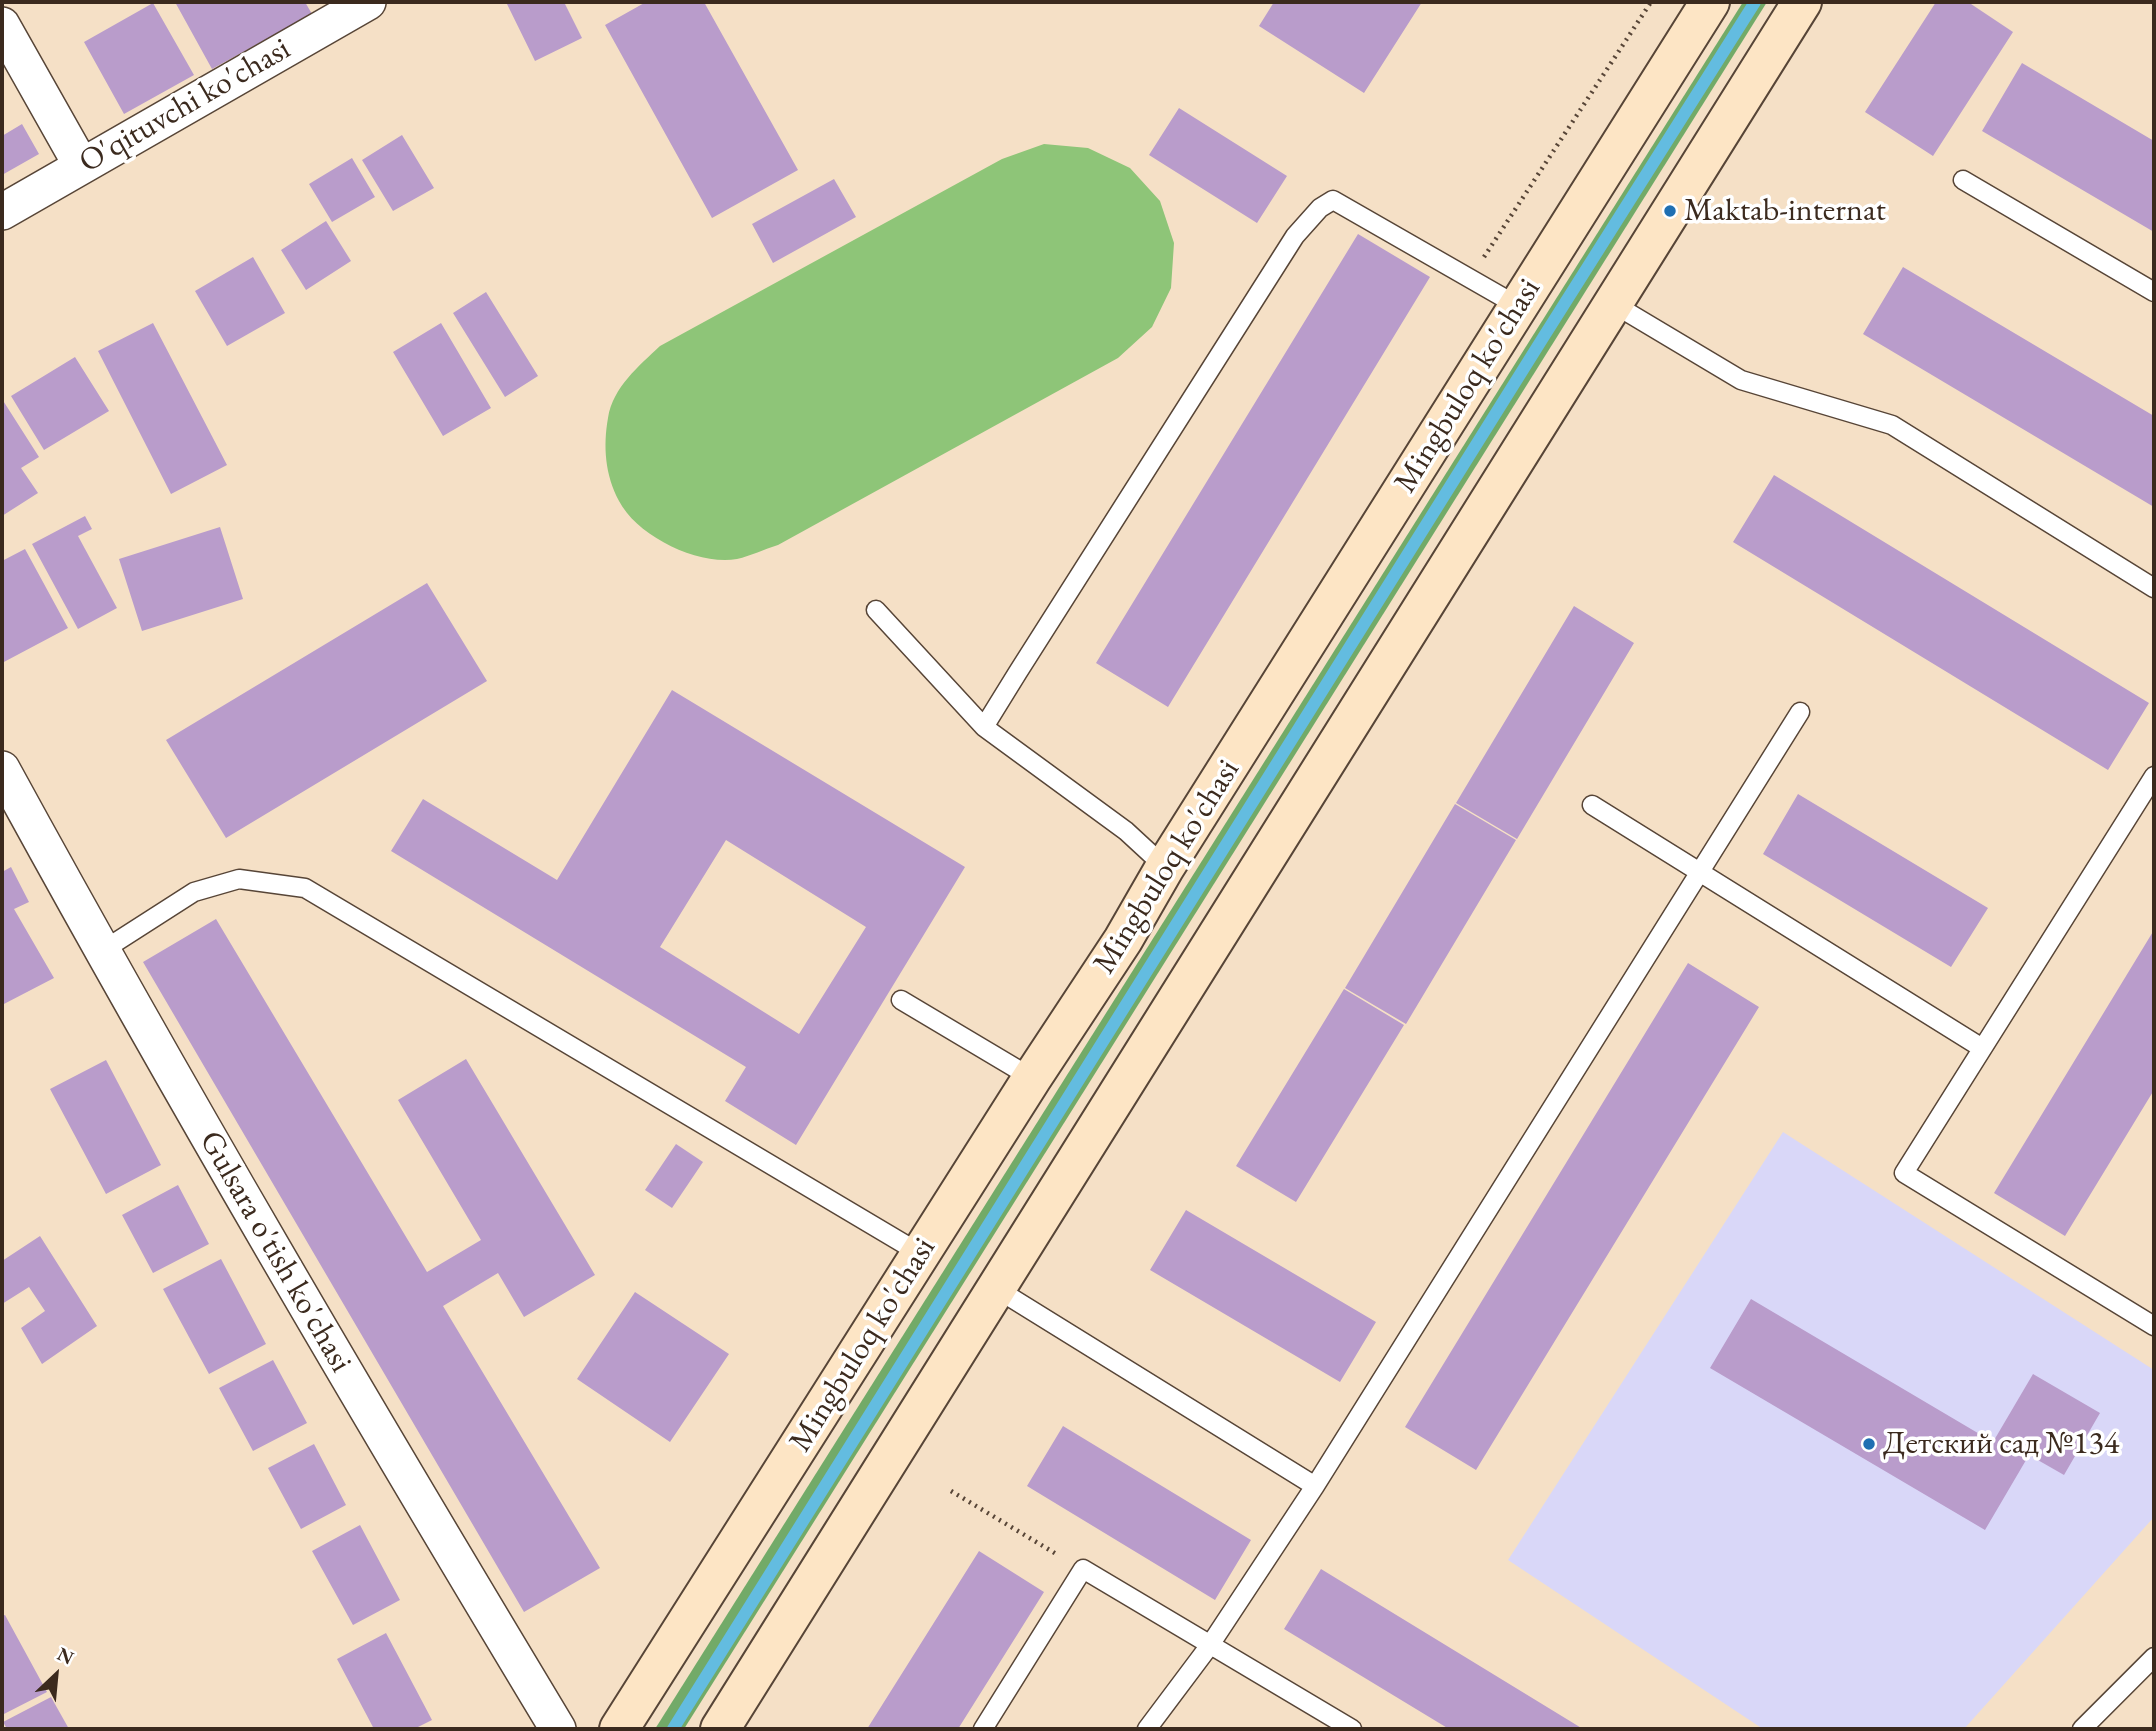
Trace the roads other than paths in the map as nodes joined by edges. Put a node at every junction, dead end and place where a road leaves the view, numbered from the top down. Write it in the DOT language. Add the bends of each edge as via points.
graph roads {
  1 [pos="368,2"];
  2 [pos="1710,2"];
  3 [pos="1802,2"];
  4 [pos="2,25"];
  5 [pos="81,165"];
  6 [pos="1964,180"];
  7 [pos="2,212"];
  8 [pos="2154,292"];
  9 [pos="1612,303"];
  10 [pos="1518,306"];
  11 [pos="2154,588"];
  12 [pos="876,610"];
  13 [pos="1800,712"];
  14 [pos="984,727"];
  15 [pos="2,769"];
  16 [pos="2154,776"];
  17 [pos="1592,806"];
  18 [pos="1165,867"];
  19 [pos="1699,873"];
  20 [pos="102,951"];
  21 [pos="901,1000"];
  22 [pos="1982,1048"];
  23 [pos="1032,1078"];
  24 [pos="921,1254"];
  25 [pos="997,1289"];
  26 [pos="2154,1326"];
  27 [pos="1315,1486"];
  28 [pos="1210,1645"];
  29 [pos="2154,1657"];
  30 [pos="558,1729"];
  31 [pos="620,1729"];
  32 [pos="720,1729"];
  33 [pos="983,1729"];
  34 [pos="1147,1729"];
  35 [pos="1352,1729"];
  36 [pos="2082,1729"];
  1 -- 5 [label="street, O'qituvchi ko'chasi"];
  2 -- 10 [label="main road, Mingbuloq ko'chasi"];
  3 -- 9 [label="main road"];
  4 -- 5 [label="street"];
  5 -- 7 [label="street, O'qituvchi ko'chasi"];
  6 -- 8 [label="lane"];
  9 -- 11 [label="lane" via="1741,380 1892,425"];
  9 -- 25 [label="main road"];
  10 -- 14 [label="lane" via="1333,200 1320,208 1295,236"];
  10 -- 18 [label="main road, Mingbuloq ko'chasi"];
  12 -- 14 [label="lane"];
  13 -- 19 [label="lane"];
  14 -- 18 [label="lane" via="1126,831"];
  15 -- 20 [label="street, Gulsara o'tish ko'chasi"];
  16 -- 22 [label="lane"];
  17 -- 19 [label="lane"];
  18 -- 23 [label="main road, Mingbuloq ko'chasi"];
  19 -- 22 [label="lane"];
  19 -- 27 [label="lane"];
  20 -- 24 [label="lane" via="194,892 239,879 305,888"];
  20 -- 30 [label="street, Gulsara o'tish ko'chasi" via="346,1376"];
  21 -- 23 [label="lane"];
  22 -- 26 [label="lane" via="1904,1173"];
  23 -- 24 [label="main road, Mingbuloq ko'chasi"];
  24 -- 31 [label="main road, Mingbuloq ko'chasi"];
  25 -- 27 [label="lane"];
  25 -- 32 [label="main road"];
  27 -- 28 [label="lane"];
  28 -- 33 [label="lane" via="1083,1569"];
  28 -- 34 [label="lane"];
  28 -- 35 [label="lane"];
  29 -- 36 [label="lane"];
}
